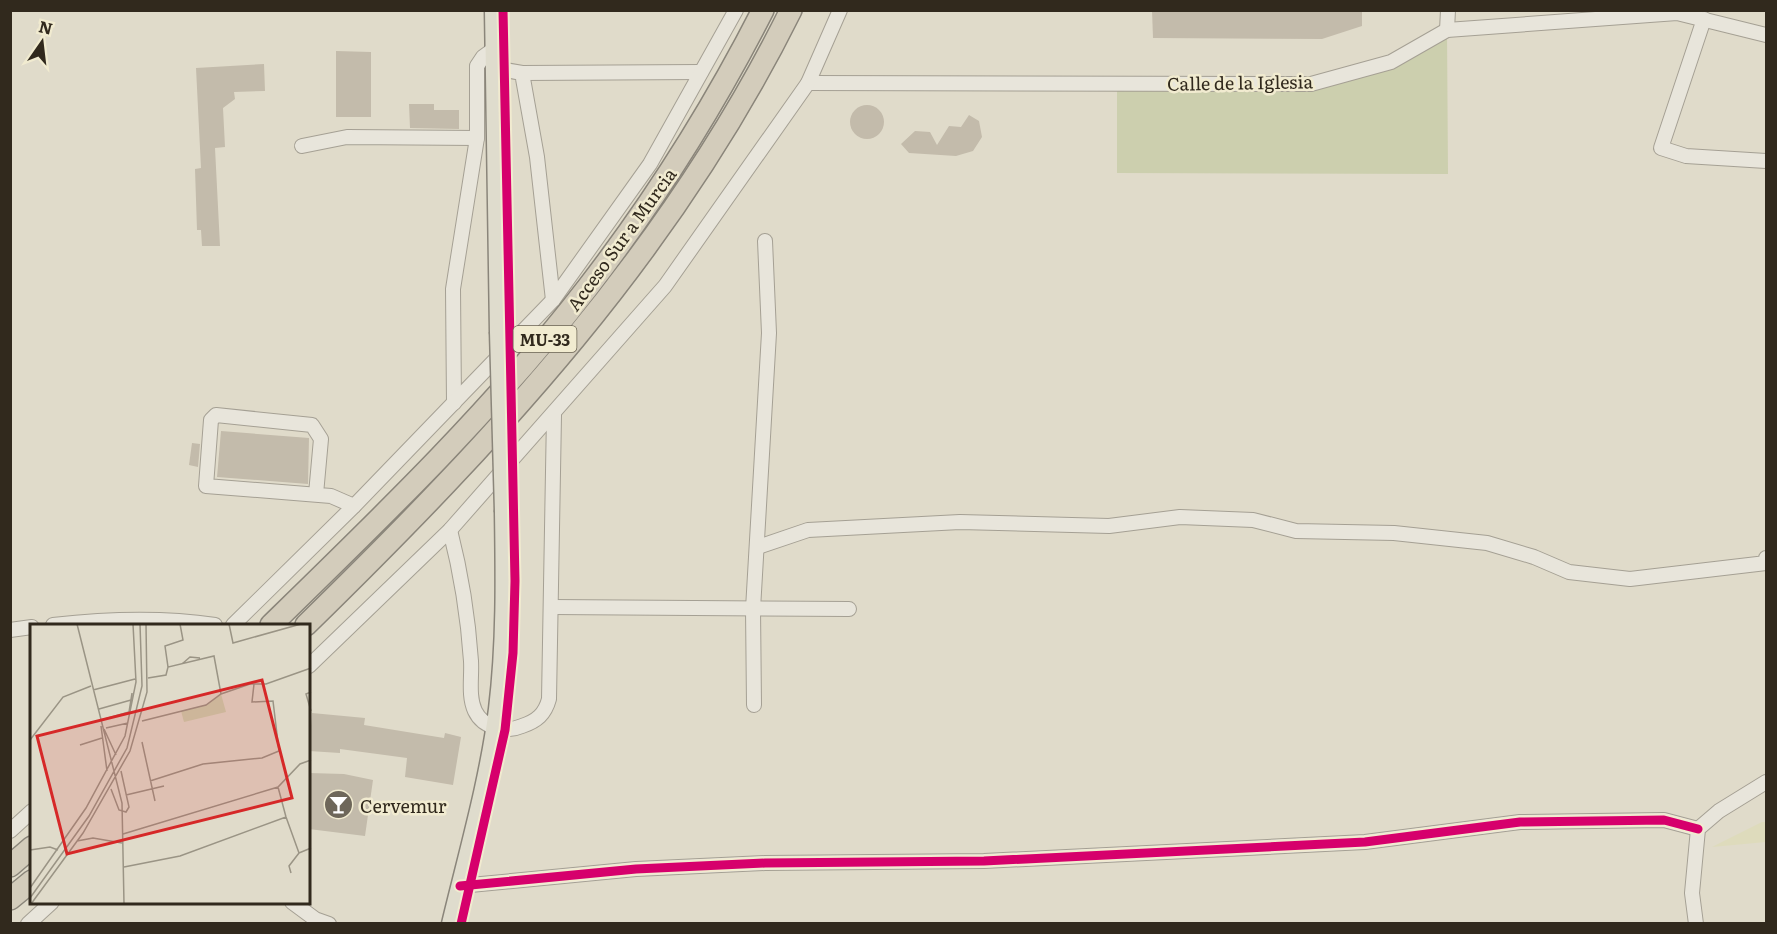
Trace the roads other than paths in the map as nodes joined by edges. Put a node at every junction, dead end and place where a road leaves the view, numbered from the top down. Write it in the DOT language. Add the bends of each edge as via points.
graph roads {
  1 [pos="494,10"];
  2 [pos="736,10"];
  3 [pos="763,10"];
  4 [pos="792,10"];
  5 [pos="840,10"];
  6 [pos="1448,10"];
  7 [pos="1704,20"];
  8 [pos="1447,30"];
  9 [pos="1767,35"];
  10 [pos="494,49"];
  11 [pos="494,68"];
  12 [pos="701,72"];
  13 [pos="522,73"];
  14 [pos="808,83"];
  15 [pos="477,138"];
  16 [pos="302,146"];
  17 [pos="1767,161"];
  18 [pos="765,241"];
  19 [pos="553,300"];
  20 [pos="454,404"];
  21 [pos="554,415"];
  22 [pos="316,494"];
  23 [pos="354,506"];
  24 [pos="450,530"];
  25 [pos="758,547"];
  26 [pos="1767,558"];
  27 [pos="552,607"];
  28 [pos="753,609"];
  29 [pos="849,609"];
  30 [pos="62,624"];
  31 [pos="205,624"];
  32 [pos="233,624"];
  33 [pos="272,624"];
  34 [pos="307,624"];
  35 [pos="30,627"];
  36 [pos="10,630"];
  37 [pos="310,665"];
  38 [pos="754,705"];
  39 [pos="495,728"];
  40 [pos="1767,782"];
  41 [pos="30,813"];
  42 [pos="1698,828"];
  43 [pos="10,831"];
  44 [pos="30,850"];
  45 [pos="10,866"];
  46 [pos="30,883"];
  47 [pos="460,886"];
  48 [pos="10,899"];
  49 [pos="51,904"];
  50 [pos="293,904"];
  51 [pos="28,924"];
  52 [pos="329,924"];
  53 [pos="451,924"];
  54 [pos="1696,924"];
  1 -- 10 [label="main road"];
  2 -- 12 [label="street"];
  3 -- 33 [label="highway, Acceso Sur a Murcia / MU-33" via="676,164 588,287 464,430"];
  4 -- 34 [label="highway, Acceso Sur a Murcia / MU-33" via="696,177 606,302 527,398"];
  5 -- 14 [label="street"];
  6 -- 8 [label="street"];
  7 -- 8 [label="street, Calle de la Iglesia" via="1677,13"];
  7 -- 9 [label="street, Calle de la Iglesia"];
  7 -- 17 [label="street" via="1661,148 1686,156"];
  8 -- 14 [label="street, Calle de la Iglesia" via="1391,62 1311,84"];
  10 -- 11 [label="main road"];
  10 -- 15 [label="street" via="477,66"];
  11 -- 13 [label="street"];
  11 -- 39 [label="main road, bridge" via="504,512 503,652"];
  12 -- 13 [label="street"];
  12 -- 19 [label="street" via="650,164"];
  13 -- 19 [label="street" via="537,157"];
  14 -- 21 [label="street" via="665,286"];
  15 -- 16 [label="street" via="347,137"];
  15 -- 20 [label="street" via="453,289"];
  18 -- 25 [label="street" via="769,333"];
  19 -- 20 [label="street"];
  20 -- 23 [label="street"];
  21 -- 24 [label="street"];
  21 -- 27 [label="street"];
  22 -- 22 [label="street" via="206,486 211,420 216,415 312,425 321,439"];
  22 -- 23 [label="street"];
  23 -- 32 [label="street"];
  24 -- 37 [label="street"];
  24 -- 39 [label="street" via="464,585 472,702 482,721"];
  25 -- 26 [label="street" via="808,530 960,522 1109,526 1180,517 1253,520 1296,531 1394,532 1487,543 1569,572 1630,579 1766,563"];
  25 -- 28 [label="street"];
  27 -- 28 [label="street"];
  27 -- 39 [label="street" via="551,678 545,712 516,729"];
  28 -- 29 [label="street"];
  28 -- 38 [label="street"];
  30 -- 31 [label="street" via="155,619"];
  35 -- 36 [label="street"];
  39 -- 47 [label="main road"];
  40 -- 42 [label="street"];
  41 -- 43 [label="street"];
  42 -- 47 [label="street" via="1664,820 1520,822 1365,842 984,861 659,868"];
  42 -- 54 [label="street" via="1692,893"];
  44 -- 45 [label="highway"];
  46 -- 48 [label="highway"];
  47 -- 53 [label="main road"];
  49 -- 51 [label="street"];
  50 -- 52 [label="street"];
}
